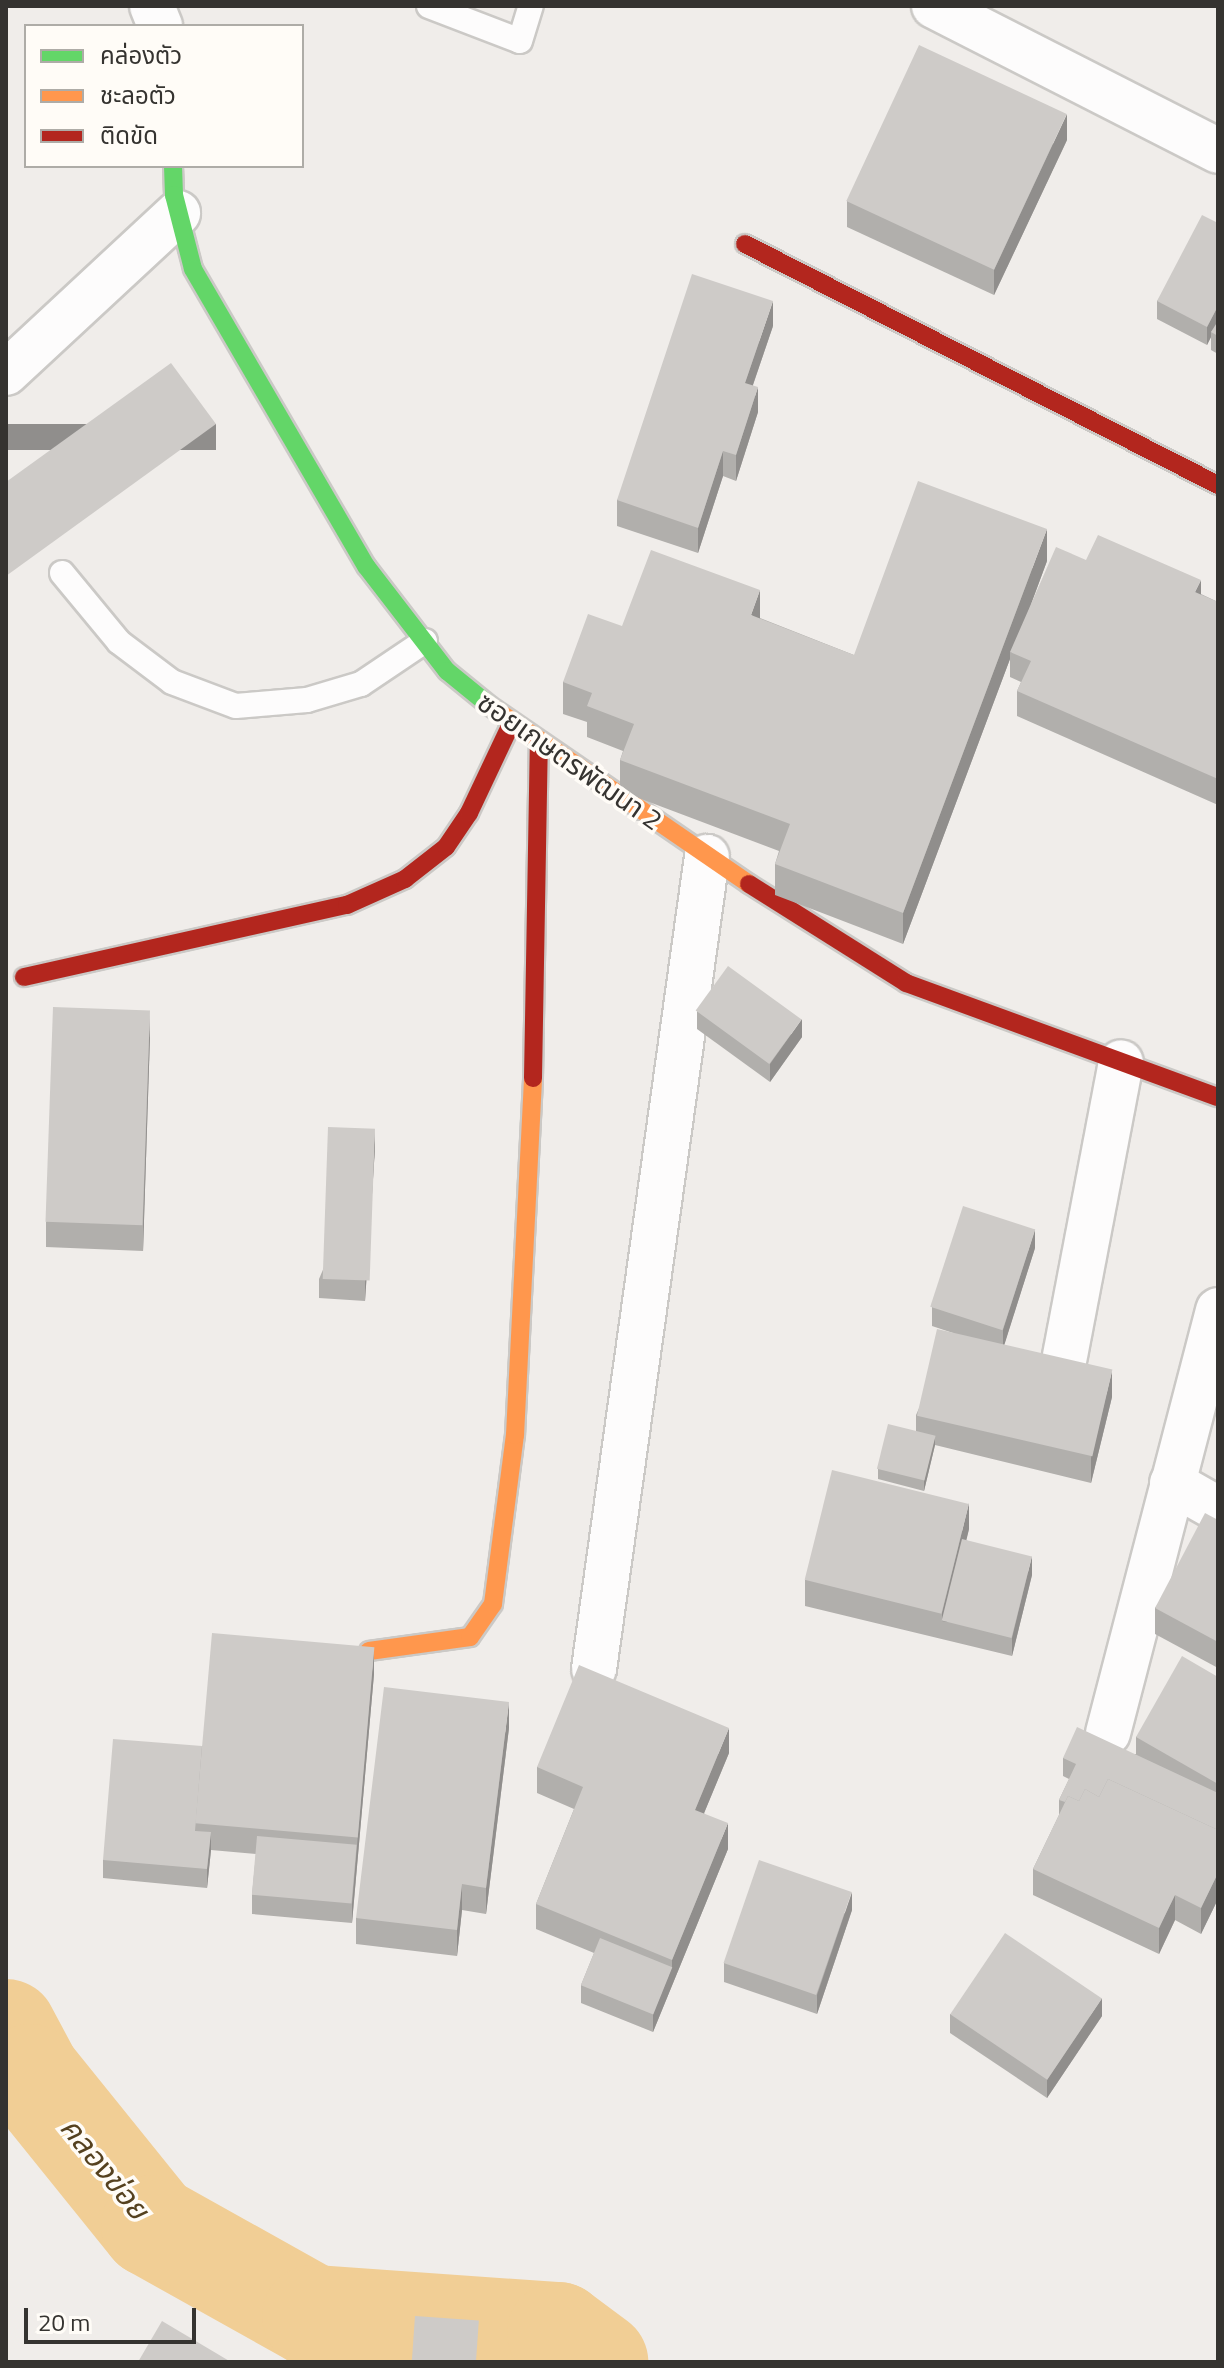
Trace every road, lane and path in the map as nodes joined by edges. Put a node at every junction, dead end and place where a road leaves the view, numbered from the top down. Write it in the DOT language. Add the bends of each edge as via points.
graph roads {
  1 [pos="429,6"];
  2 [pos="531,6"];
  3 [pos="934,6"];
  4 [pos="1218,151"];
  5 [pos="173,168"];
  6 [pos="178,213"];
  7 [pos="745,244"];
  8 [pos="6,373"];
  9 [pos="1218,485"];
  10 [pos="62,573"];
  11 [pos="425,641"];
  12 [pos="511,724"];
  13 [pos="539,743"];
  14 [pos="707,857"];
  15 [pos="24,977"];
  16 [pos="1121,1062"];
  17 [pos="1218,1097"];
  18 [pos="1218,1310"];
  19 [pos="1064,1361"];
  20 [pos="1172,1483"];
  21 [pos="1218,1509"];
  22 [pos="369,1651"];
  23 [pos="594,1669"];
  24 [pos="1108,1733"];
  1 -- 2 [label="lane" via="520,41"];
  3 -- 4 [label="street"];
  5 -- 6 [label="street, ซอยเกษตรพัฒนา 2"];
  6 -- 8 [label="street"];
  6 -- 11 [label="street, ซอยเกษตรพัฒนา 2" via="193,269 231,335 366,566"];
  7 -- 9 [label="street"];
  10 -- 11 [label="lane" via="119,642 162,674 236,706 307,700 361,684"];
  11 -- 12 [label="street, ซอยเกษตรพัฒนา 2" via="447,671"];
  12 -- 13 [label="street, ซอยเกษตรพัฒนา 2"];
  12 -- 15 [label="street" via="469,813 446,847 405,879 347,905"];
  13 -- 14 [label="street, ซอยเกษตรพัฒนา 2"];
  13 -- 22 [label="street" via="538,991 517,1404 493,1604 470,1637"];
  14 -- 16 [label="street, ซอยเกษตรพัฒนา 2" via="906,983"];
  14 -- 23 [label="street"];
  16 -- 17 [label="street, ซอยเกษตรพัฒนา 2"];
  16 -- 19 [label="street"];
  18 -- 20 [label="street"];
  20 -- 21 [label="street"];
  20 -- 24 [label="street"];
}
